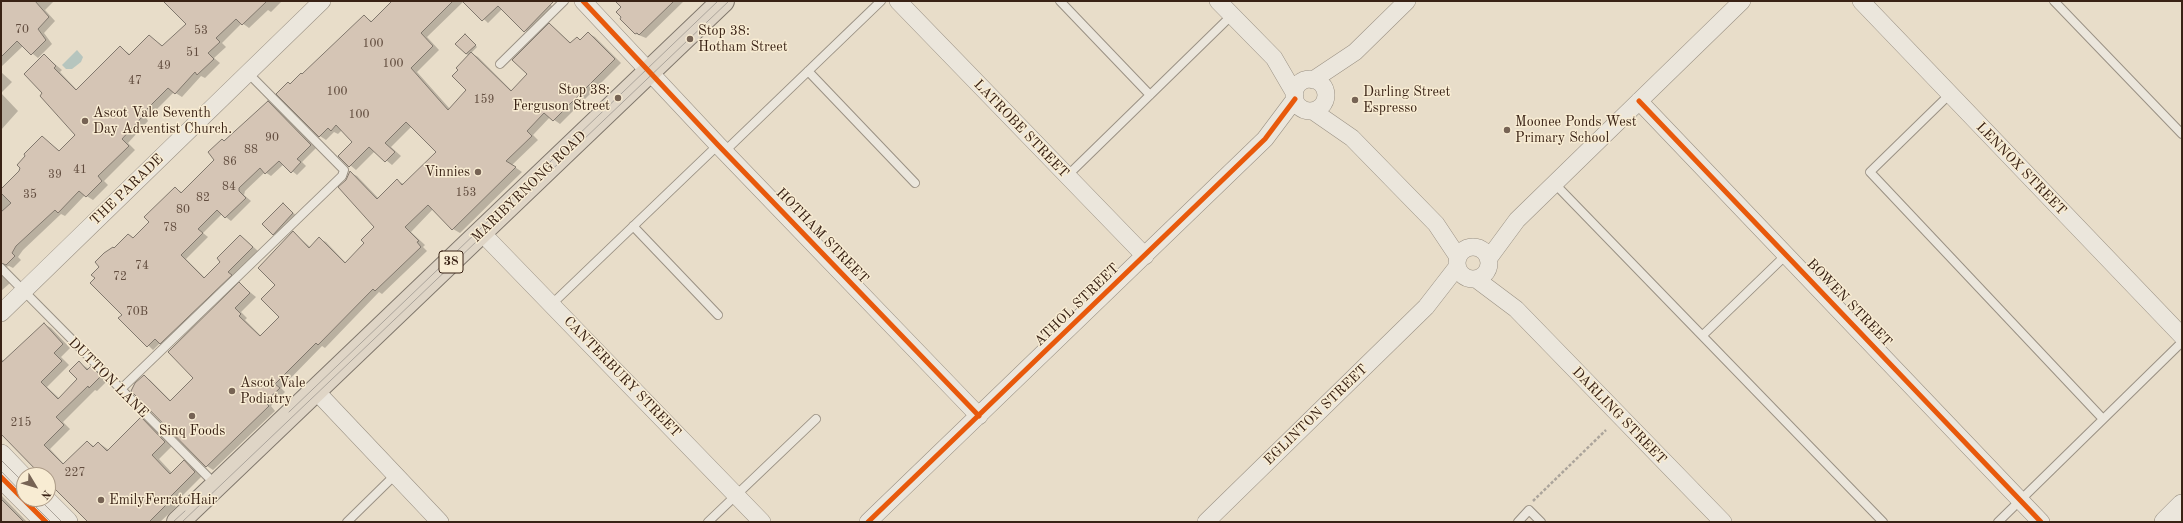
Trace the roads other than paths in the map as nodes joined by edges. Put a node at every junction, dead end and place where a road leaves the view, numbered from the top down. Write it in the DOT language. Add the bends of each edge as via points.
graph roads {
  1 [pos="322,1"];
  2 [pos="564,1"];
  3 [pos="583,1"];
  4 [pos="723,1"];
  5 [pos="881,1"];
  6 [pos="898,1"];
  7 [pos="1060,1"];
  8 [pos="1218,1"];
  9 [pos="1407,1"];
  10 [pos="1742,1"];
  11 [pos="1860,1"];
  12 [pos="2054,1"];
  13 [pos="1232,15"];
  14 [pos="1355,52"];
  15 [pos="1274,58"];
  16 [pos="500,64"];
  17 [pos="808,71"];
  18 [pos="650,72"];
  19 [pos="248,73"];
  20 [pos="1312,80"];
  21 [pos="1950,94"];
  22 [pos="1150,95"];
  23 [pos="1295,96"];
  24 [pos="1326,96"];
  25 [pos="1639,101"];
  26 [pos="1310,111"];
  27 [pos="2182,134"];
  28 [pos="1352,138"];
  29 [pos="1265,139"];
  30 [pos="721,149"];
  31 [pos="1067,176"];
  32 [pos="915,183"];
  33 [pos="1554,183"];
  34 [pos="1517,220"];
  35 [pos="633,226"];
  36 [pos="482,233"];
  37 [pos="1465,255"];
  38 [pos="1786,255"];
  39 [pos="1145,256"];
  40 [pos="1,268"];
  41 [pos="1481,271"];
  42 [pos="23,290"];
  43 [pos="552,304"];
  44 [pos="1426,307"];
  45 [pos="1,312"];
  46 [pos="718,315"];
  47 [pos="1703,335"];
  48 [pos="2182,336"];
  49 [pos="2182,342"];
  50 [pos="120,390"];
  51 [pos="316,391"];
  52 [pos="979,416"];
  53 [pos="816,419"];
  54 [pos="2103,419"];
  55 [pos="1,455"];
  56 [pos="16,471"];
  57 [pos="395,475"];
  58 [pos="1,477"];
  59 [pos="216,486"];
  60 [pos="736,495"];
  61 [pos="2020,501"];
  62 [pos="2182,505"];
  63 [pos="52,507"];
  64 [pos="46,522"];
  65 [pos="67,522"];
  66 [pos="178,522"];
  67 [pos="347,522"];
  68 [pos="440,522"];
  69 [pos="708,522"];
  70 [pos="762,522"];
  71 [pos="868,522"];
  72 [pos="1206,522"];
  73 [pos="1518,522"];
  74 [pos="1541,522"];
  75 [pos="1723,522"];
  76 [pos="1883,522"];
  77 [pos="1998,522"];
  78 [pos="2041,522"];
  79 [pos="2165,522"];
  1 -- 19 [label="street, THE PARADE"];
  2 -- 16 [label="lane"];
  3 -- 18 [label="street, HOTHAM STREET"];
  4 -- 18 [label="main road, MARIBYRNONG ROAD / 38"];
  5 -- 17 [label="lane"];
  6 -- 31 [label="street, LATROBE STREET"];
  7 -- 22 [label="lane"];
  8 -- 13 [label="street"];
  9 -- 14 [label="street"];
  10 -- 25 [label="street, EGLINTON STREET"];
  11 -- 21 [label="street, LENNOX STREET"];
  12 -- 27 [label="lane"];
  13 -- 15 [label="street"];
  13 -- 22 [label="lane"];
  14 -- 20 [label="street"];
  14 -- 24 [label="street"];
  15 -- 20 [label="street"];
  15 -- 23 [label="street"];
  17 -- 30 [label="lane"];
  17 -- 32 [label="lane"];
  18 -- 30 [label="street, HOTHAM STREET"];
  18 -- 36 [label="main road, MARIBYRNONG ROAD / 38"];
  19 -- 42 [label="street, THE PARADE"];
  19 -- 50 [label="lane" via="344,170 342,176"];
  20 -- 23 [label="street" via="1298,86"];
  20 -- 24 [label="street" via="1322,85"];
  21 -- 48 [label="street, LENNOX STREET"];
  21 -- 54 [label="lane" via="1870,172"];
  22 -- 31 [label="lane"];
  23 -- 26 [label="street" via="1300,107"];
  23 -- 29 [label="street, ATHOL STREET"];
  24 -- 26 [label="street" via="1321,107"];
  24 -- 28 [label="street"];
  25 -- 33 [label="street, EGLINTON STREET"];
  25 -- 38 [label="street, BOWEN STREET"];
  26 -- 28 [label="street"];
  26 -- 29 [label="street, ATHOL STREET"];
  28 -- 37 [label="street"];
  29 -- 39 [label="street, ATHOL STREET"];
  30 -- 35 [label="lane"];
  30 -- 52 [label="street, HOTHAM STREET"];
  31 -- 39 [label="street, LATROBE STREET"];
  33 -- 34 [label="street, EGLINTON STREET"];
  33 -- 47 [label="lane"];
  34 -- 37 [label="street, EGLINTON STREET"];
  34 -- 41 [label="street, EGLINTON STREET"];
  35 -- 43 [label="lane"];
  35 -- 46 [label="lane"];
  36 -- 43 [label="street, CANTERBURY STREET"];
  36 -- 51 [label="main road, MARIBYRNONG ROAD / 38"];
  37 -- 41 [label="street" via="1462,275"];
  37 -- 41 [label="street" via="1484,250"];
  37 -- 44 [label="street, EGLINTON STREET"];
  38 -- 47 [label="lane"];
  38 -- 61 [label="street, BOWEN STREET"];
  39 -- 52 [label="street, ATHOL STREET"];
  40 -- 42 [label="lane, DUTTON LANE"];
  41 -- 44 [label="street, EGLINTON STREET"];
  41 -- 75 [label="street, DARLING STREET"];
  42 -- 45 [label="street, THE PARADE"];
  42 -- 50 [label="lane, DUTTON LANE"];
  43 -- 60 [label="street, CANTERBURY STREET"];
  44 -- 72 [label="street, EGLINTON STREET"];
  47 -- 76 [label="lane"];
  49 -- 54 [label="lane"];
  50 -- 59 [label="lane, DUTTON LANE"];
  51 -- 57 [label="street"];
  51 -- 59 [label="main road, MARIBYRNONG ROAD / 38"];
  52 -- 71 [label="street, ATHOL STREET"];
  53 -- 60 [label="lane"];
  54 -- 61 [label="lane"];
  55 -- 56 [label="street"];
  57 -- 67 [label="lane"];
  57 -- 68 [label="street"];
  58 -- 64 [label="street"];
  59 -- 66 [label="main road, MARIBYRNONG ROAD / 38"];
  60 -- 69 [label="lane"];
  60 -- 70 [label="street, CANTERBURY STREET"];
  61 -- 77 [label="lane"];
  61 -- 78 [label="street, BOWEN STREET"];
  62 -- 79 [label="street"];
  63 -- 65 [label="street"];
  73 -- 74 [label="lane" via="1530,510"];
}
